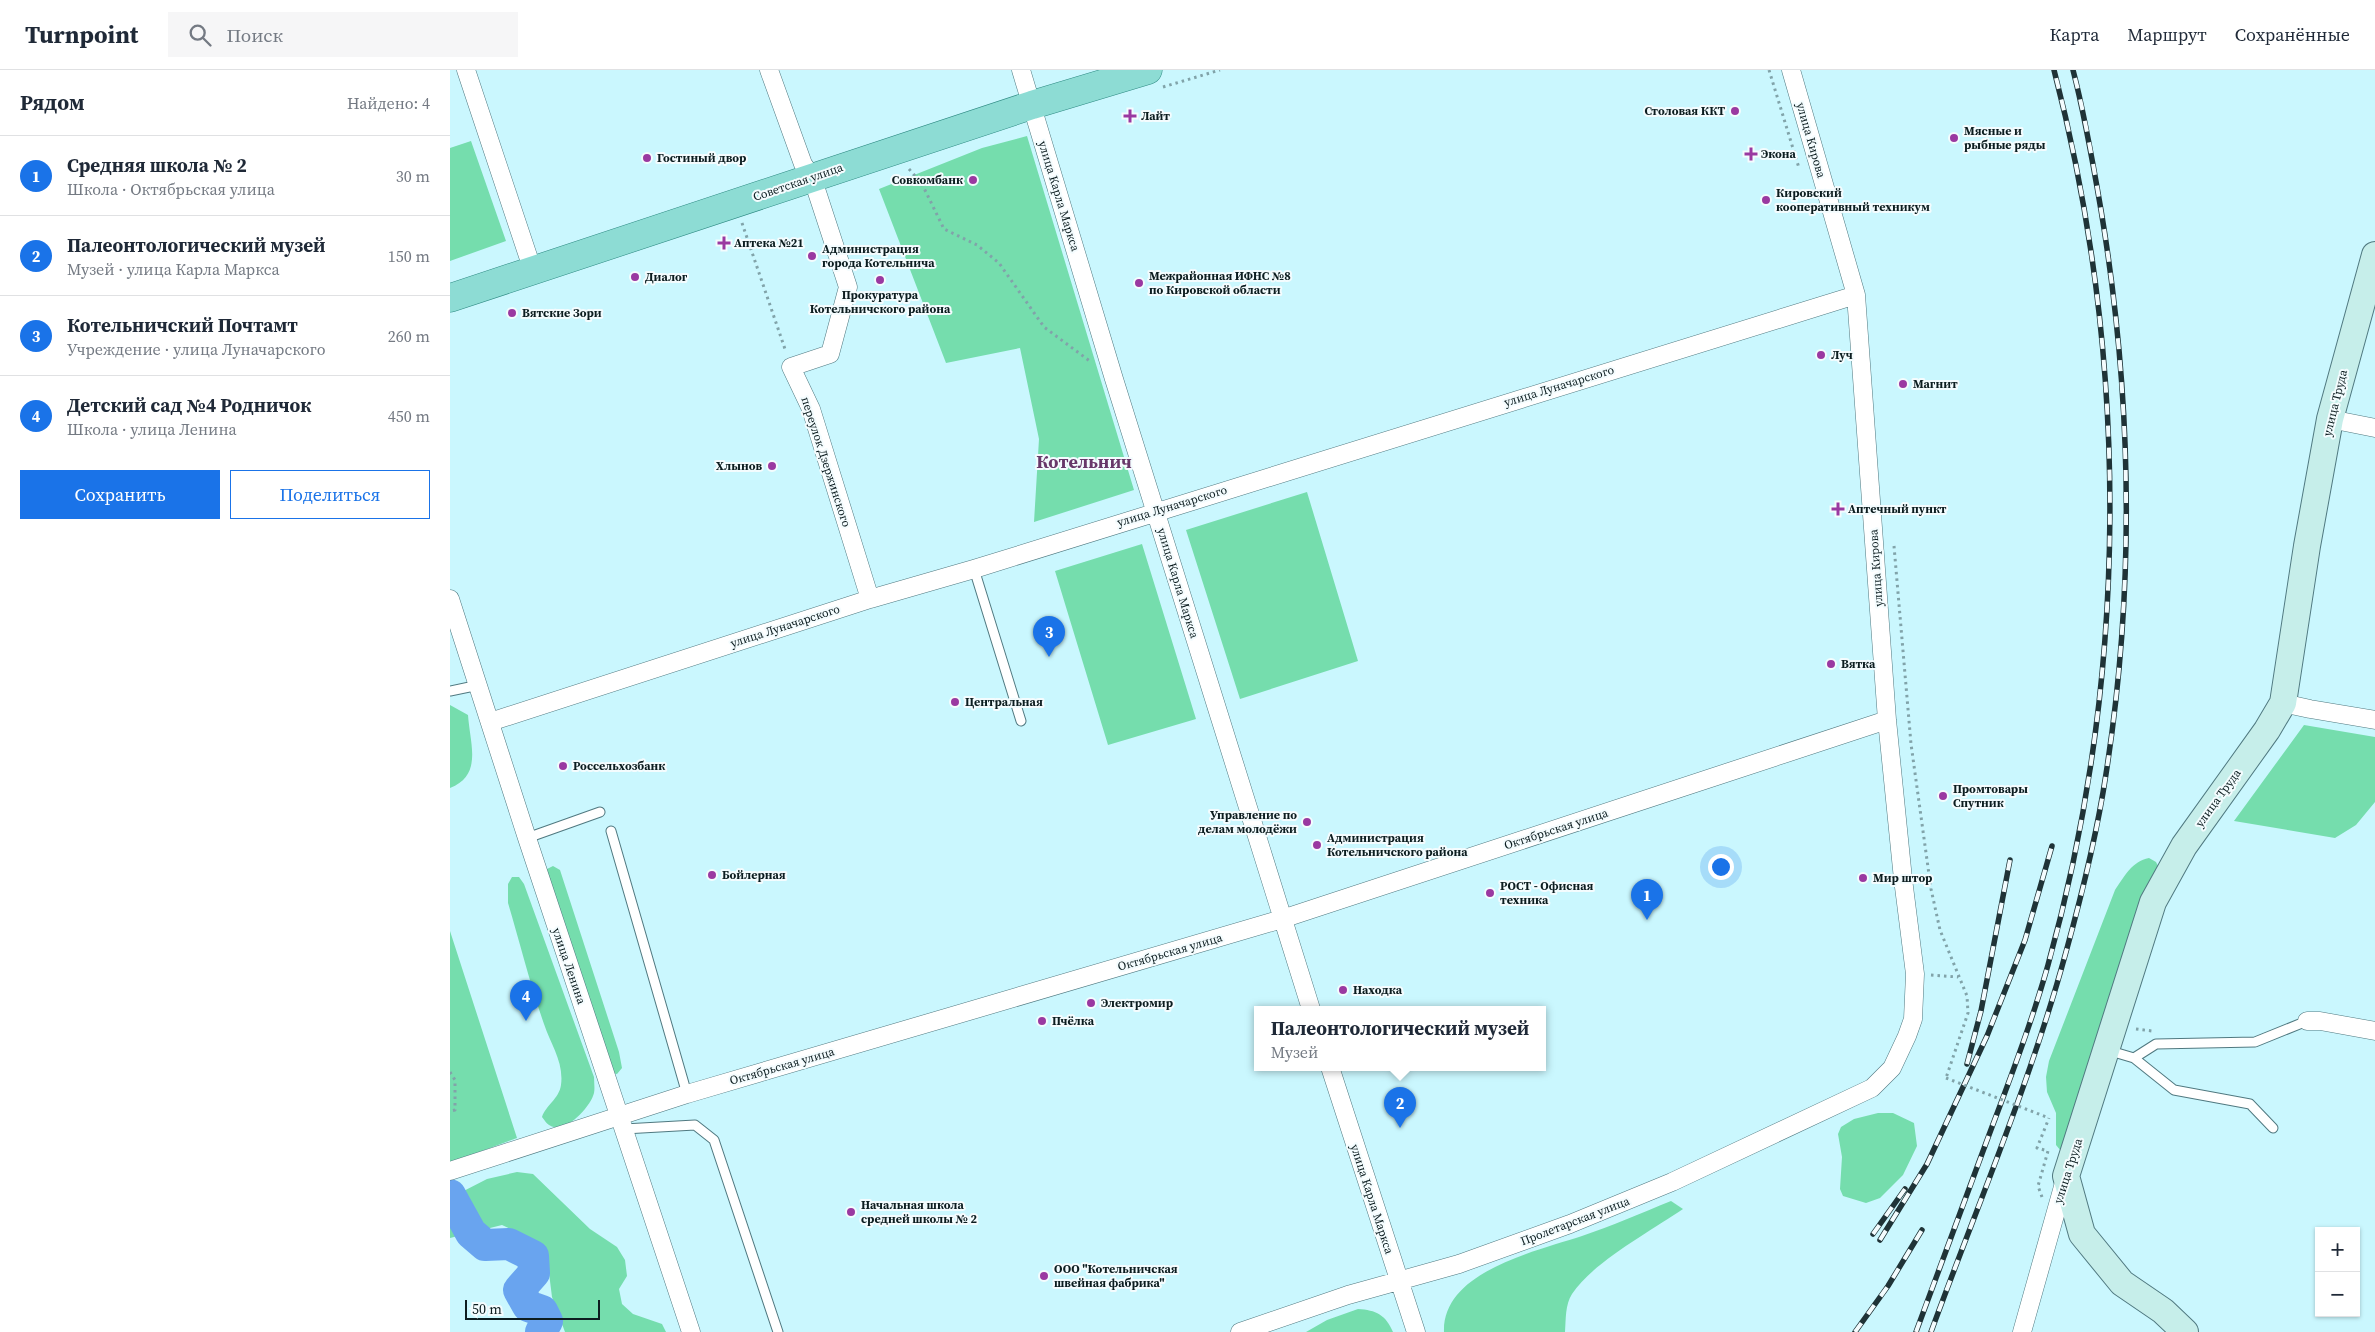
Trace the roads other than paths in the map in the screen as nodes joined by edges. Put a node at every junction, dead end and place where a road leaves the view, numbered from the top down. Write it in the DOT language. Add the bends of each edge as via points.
graph roads {
  1 [pos="466,70"];
  2 [pos="769,70"];
  3 [pos="1021,70"];
  4 [pos="1148,70"];
  5 [pos="1791,70"];
  6 [pos="1032,104"];
  7 [pos="812,177"];
  8 [pos="2375,255"];
  9 [pos="533,271"];
  10 [pos="1856,295"];
  11 [pos="450,298"];
  12 [pos="2330,418"];
  13 [pos="2375,428"];
  14 [pos="1156,510"];
  15 [pos="974,568"];
  16 [pos="450,599"];
  17 [pos="870,599"];
  18 [pos="479,685"];
  19 [pos="450,691"];
  20 [pos="2283,703"];
  21 [pos="1887,720"];
  22 [pos="2375,720"];
  23 [pos="490,722"];
  24 [pos="1021,722"];
  25 [pos="600,812"];
  26 [pos="611,831"];
  27 [pos="526,838"];
  28 [pos="1282,919"];
  29 [pos="1310,1006"];
  30 [pos="2307,1021"];
  31 [pos="2375,1031"];
  32 [pos="2107,1050"];
  33 [pos="2134,1058"];
  34 [pos="1892,1068"];
  35 [pos="1331,1071"];
  36 [pos="687,1094"];
  37 [pos="622,1122"];
  38 [pos="2273,1128"];
  39 [pos="450,1172"];
  40 [pos="2066,1176"];
  41 [pos="1398,1280"];
  42 [pos="691,1332"];
  43 [pos="778,1332"];
  44 [pos="1240,1332"];
  45 [pos="1416,1332"];
  46 [pos="2022,1332"];
  47 [pos="2184,1332"];
  1 -- 9 [label="street"];
  2 -- 7 [label="street" via="803,164"];
  3 -- 6 [label="street, улица Карла Маркса"];
  4 -- 6 [label="main road, Советская улица"];
  5 -- 10 [label="street, улица Кирова"];
  6 -- 7 [label="main road, Советская улица"];
  6 -- 14 [label="street, улица Карла Маркса"];
  7 -- 9 [label="main road, Советская улица"];
  7 -- 17 [label="street, переулок Дзержинского" via="848,287 830,354 791,367 811,409"];
  8 -- 12 [label="street, улица Труда"];
  9 -- 11 [label="main road, Советская улица"];
  10 -- 14 [label="street, улица Луначарского"];
  10 -- 21 [label="street, улица Кирова"];
  12 -- 13 [label="street"];
  12 -- 20 [label="street, улица Труда"];
  14 -- 15 [label="street, улица Луначарского"];
  14 -- 28 [label="street, улица Карла Маркса"];
  15 -- 17 [label="street, улица Луначарского"];
  15 -- 24 [label="lane"];
  16 -- 18 [label="street, улица Ленина"];
  17 -- 23 [label="street, улица Луначарского"];
  18 -- 19 [label="lane"];
  18 -- 23 [label="street, улица Ленина"];
  20 -- 22 [label="street"];
  20 -- 32 [label="street, улица Труда" via="2184,846 2153,902"];
  21 -- 28 [label="street, Октябрьская улица"];
  21 -- 34 [label="street, улица Кирова" via="1915,974 1913,1019"];
  23 -- 27 [label="street, улица Ленина"];
  25 -- 27 [label="lane"];
  26 -- 36 [label="lane"];
  27 -- 37 [label="street, улица Ленина"];
  28 -- 29 [label="street, улица Карла Маркса"];
  28 -- 36 [label="street, Октябрьская улица"];
  30 -- 31 [label="street"];
  30 -- 33 [label="lane" via="2255,1042 2156,1044"];
  32 -- 33 [label="lane"];
  32 -- 40 [label="street, улица Труда"];
  33 -- 38 [label="lane" via="2174,1090 2250,1104"];
  34 -- 41 [label="street, Пролетарская улица" via="1861,1094 1672,1182 1511,1246"];
  35 -- 41 [label="street, улица Карла Маркса"];
  36 -- 37 [label="street, Октябрьская улица"];
  37 -- 39 [label="street, Октябрьская улица"];
  37 -- 42 [label="street, улица Ленина"];
  37 -- 43 [label="lane" via="695,1125 714,1140"];
  40 -- 46 [label="street, улица Труда"];
  40 -- 47 [label="street" via="2082,1234 2122,1283 2163,1311"];
  41 -- 44 [label="street, Пролетарская улица"];
  41 -- 45 [label="street, улица Карла Маркса"];
}
